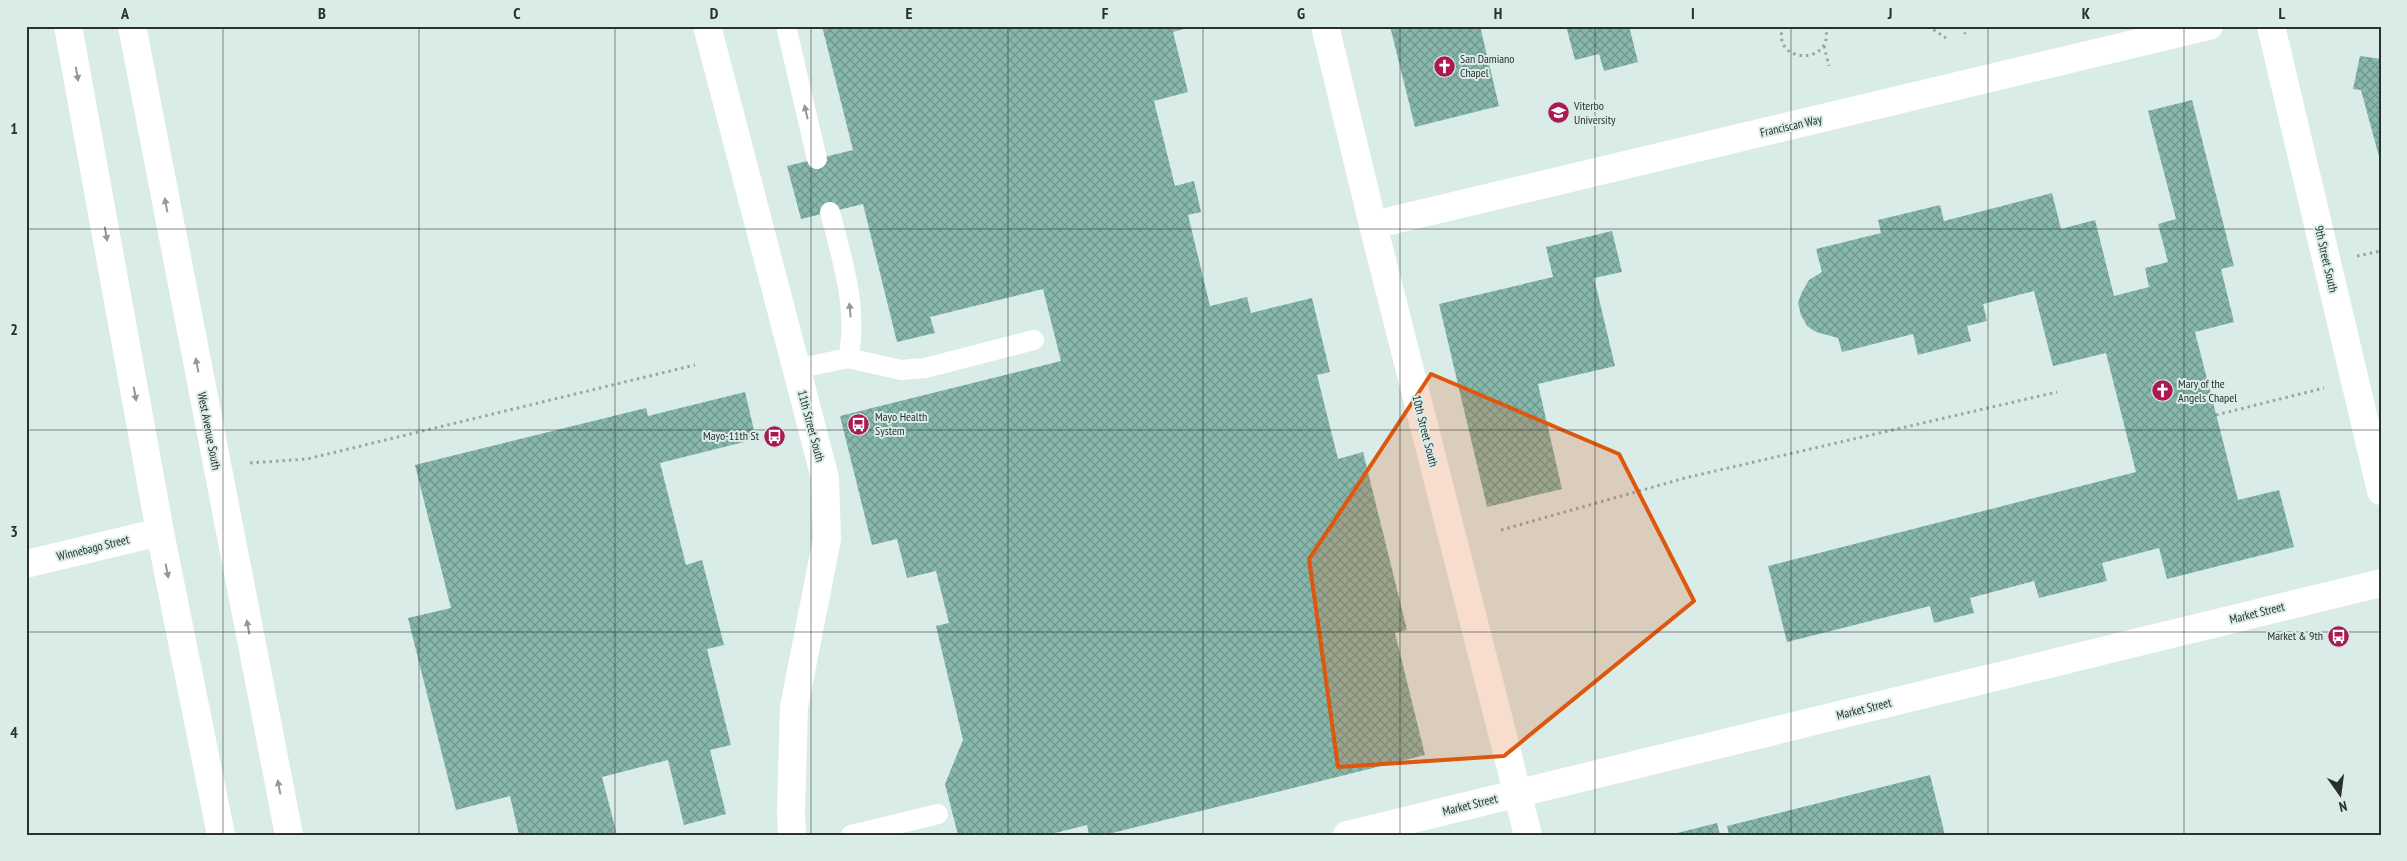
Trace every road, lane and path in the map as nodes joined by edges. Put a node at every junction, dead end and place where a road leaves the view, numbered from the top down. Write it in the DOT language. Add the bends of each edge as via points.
graph roads {
  1 [pos="68,26"];
  2 [pos="132,26"];
  3 [pos="707,26"];
  4 [pos="786,26"];
  5 [pos="1325,26"];
  6 [pos="1783,26"];
  7 [pos="1832,26"];
  8 [pos="1928,26"];
  9 [pos="1963,26"];
  10 [pos="2209,26"];
  11 [pos="2271,26"];
  12 [pos="1825,27"];
  13 [pos="1964,34"];
  14 [pos="1946,38"];
  15 [pos="1823,46"];
  16 [pos="1829,66"];
  17 [pos="817,159"];
  18 [pos="830,212"];
  19 [pos="1373,225"];
  20 [pos="1034,340"];
  21 [pos="848,358"];
  22 [pos="696,365"];
  23 [pos="796,369"];
  24 [pos="2355,381"];
  25 [pos="2057,392"];
  26 [pos="2216,416"];
  27 [pos="245,463"];
  28 [pos="2381,491"];
  29 [pos="1501,530"];
  30 [pos="160,532"];
  31 [pos="26,564"];
  32 [pos="2381,583"];
  33 [pos="1517,794"];
  34 [pos="938,814"];
  35 [pos="221,835"];
  36 [pos="289,835"];
  37 [pos="792,835"];
  38 [pos="851,835"];
  39 [pos="1347,835"];
  40 [pos="1528,835"];
  1 -- 30 [label="street, one-way"];
  36 -- 2 [label="street, West Avenue South, one-way"];
  3 -- 23 [label="street, 11th Street South"];
  17 -- 4 [label="lane, one-way"];
  5 -- 19 [label="street, 10th Street South"];
  6 -- 15 [label="path" via="1783,42 1792,53 1813,55"];
  7 -- 12 [label="path"];
  8 -- 14 [label="path"];
  9 -- 13 [label="path"];
  10 -- 19 [label="street, Franciscan Way"];
  11 -- 24 [label="street, 9th Street South"];
  12 -- 15 [label="path"];
  15 -- 16 [label="path"];
  21 -- 18 [label="lane, one-way" via="852,337 846,273"];
  19 -- 33 [label="street, 10th Street South"];
  20 -- 21 [label="lane" via="925,368 901,370"];
  21 -- 23 [label="lane"];
  22 -- 27 [label="path" via="307,459"];
  23 -- 37 [label="street, 11th Street South" via="825,478 827,539 794,707"];
  24 -- 26 [label="path"];
  24 -- 28 [label="street, 9th Street South"];
  25 -- 29 [label="path" via="1685,478"];
  30 -- 31 [label="street, Winnebago Street"];
  30 -- 35 [label="street, one-way"];
  32 -- 33 [label="street, Market Street"];
  33 -- 39 [label="street, Market Street"];
  33 -- 40 [label="street, 10th Street South"];
  34 -- 38 [label="lane"];
}
